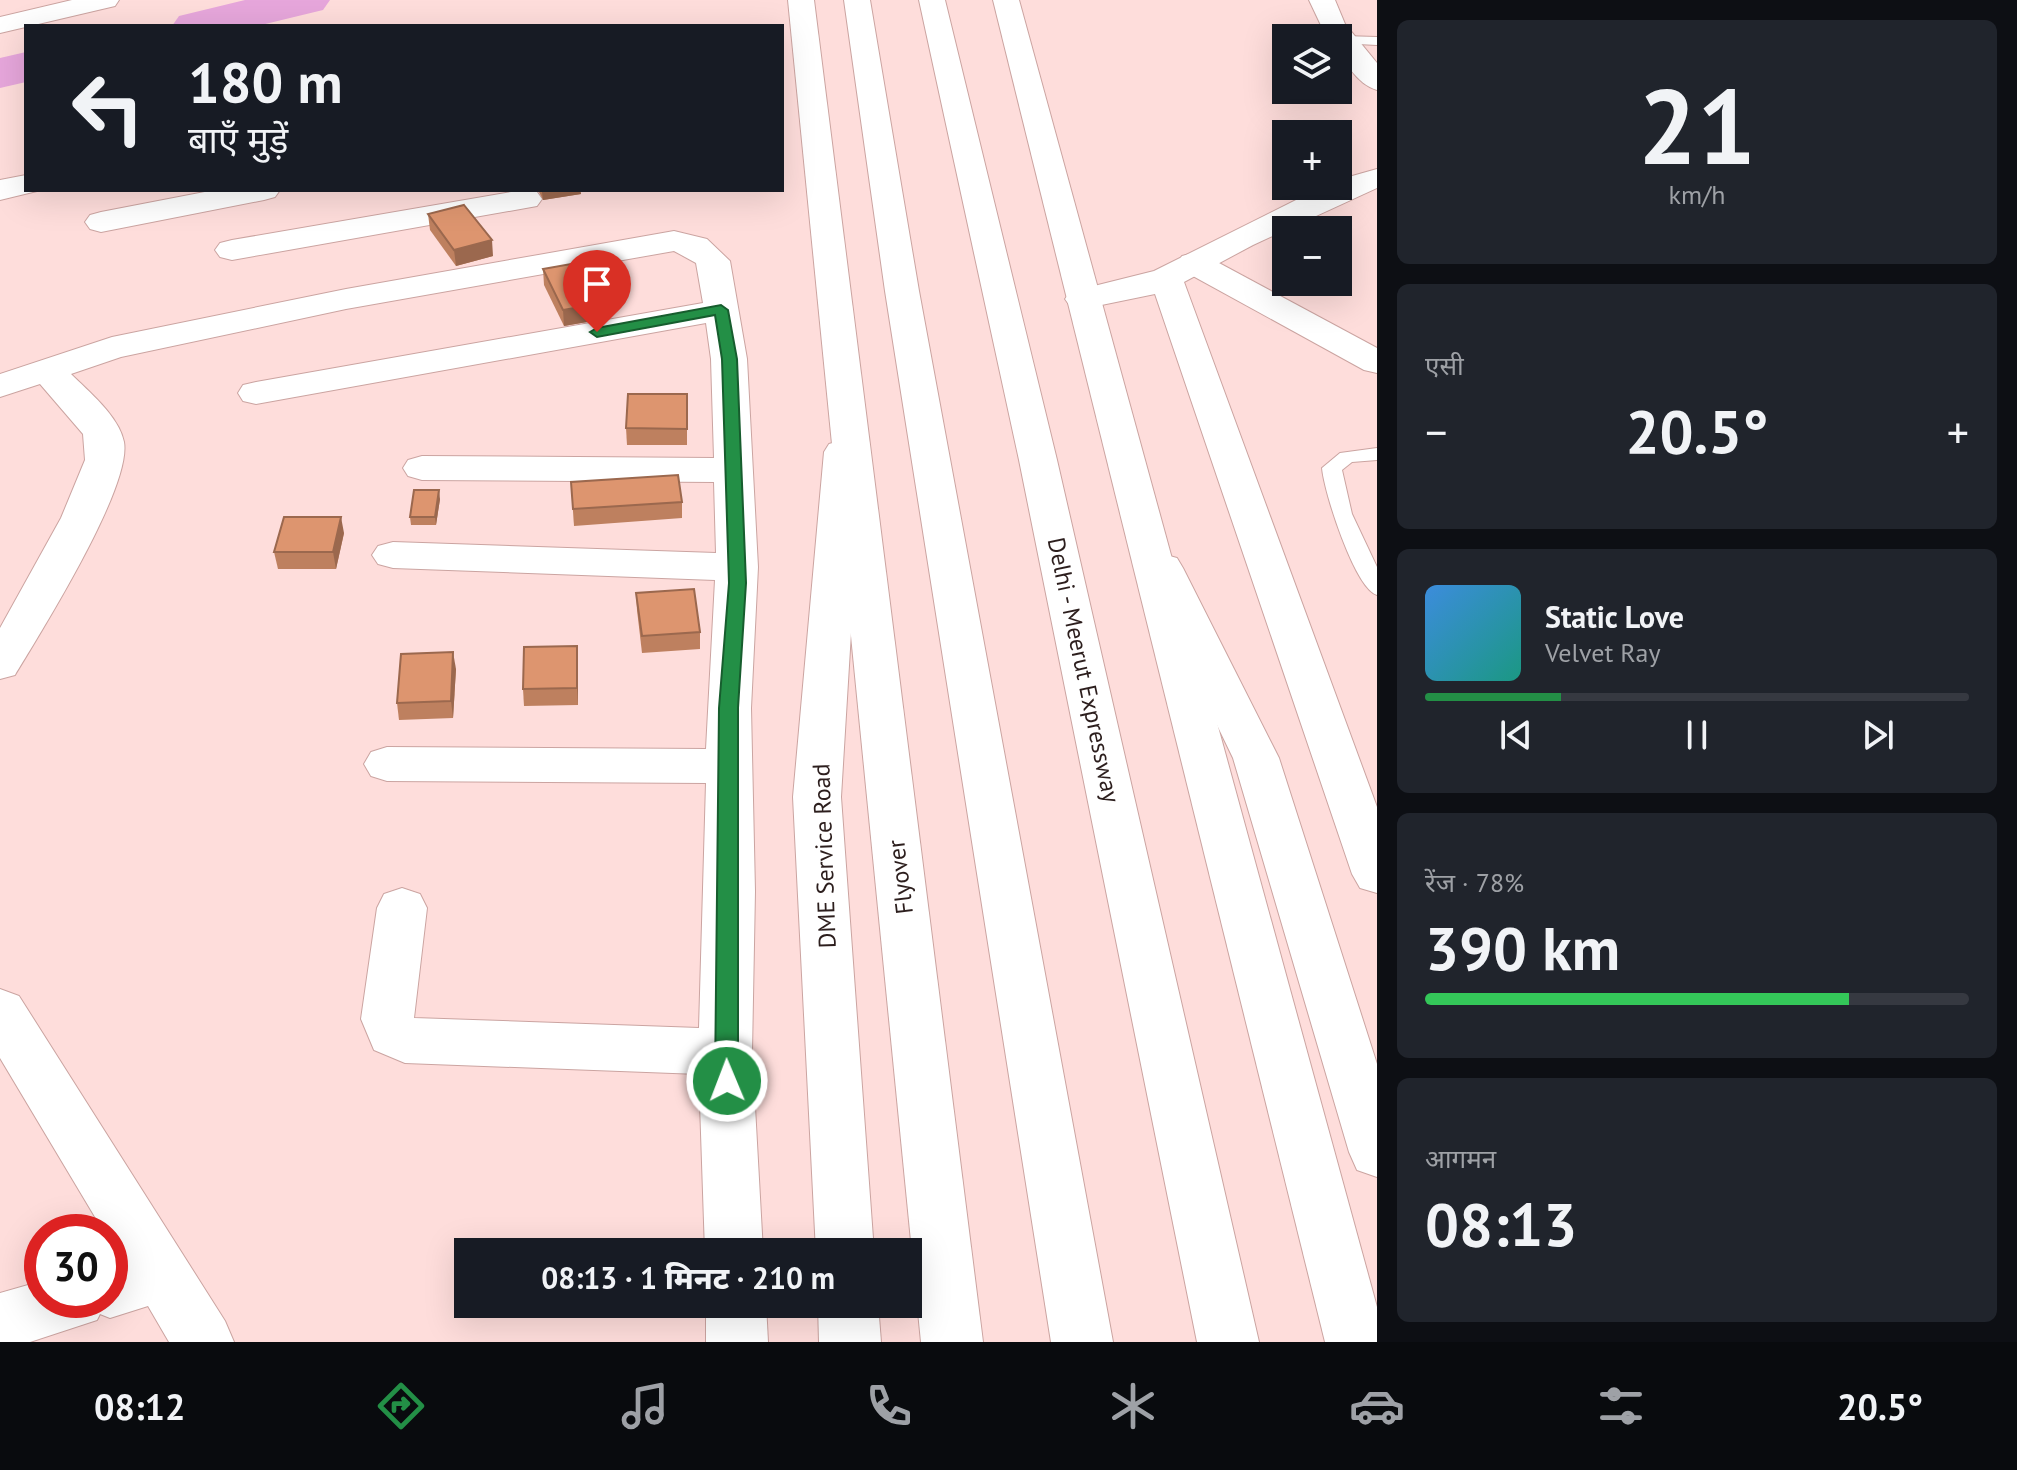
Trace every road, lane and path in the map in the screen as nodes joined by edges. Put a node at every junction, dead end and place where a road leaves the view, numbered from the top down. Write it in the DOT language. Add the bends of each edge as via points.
graph roads {
  1 [pos="106,0"];
  2 [pos="801,0"];
  3 [pos="857,0"];
  4 [pos="932,0"];
  5 [pos="1006,0"];
  6 [pos="1322,0"];
  7 [pos="1331,24"];
  8 [pos="0,25"];
  9 [pos="1352,40"];
  10 [pos="1377,41"];
  11 [pos="1352,51"];
  12 [pos="1377,81"];
  13 [pos="1377,178"];
  14 [pos="24,184"];
  15 [pos="0,190"];
  16 [pos="238,192"];
  17 [pos="187,196"];
  18 [pos="526,199"];
  19 [pos="101,222"];
  20 [pos="232,250"];
  21 [pos="1180,270"];
  22 [pos="1082,299"];
  23 [pos="721,310"];
  24 [pos="283,312"];
  25 [pos="1377,362"];
  26 [pos="47,370"];
  27 [pos="0,386"];
  28 [pos="256,393"];
  29 [pos="846,412"];
  30 [pos="1377,454"];
  31 [pos="422,468"];
  32 [pos="734,470"];
  33 [pos="1142,526"];
  34 [pos="393,555"];
  35 [pos="737,567"];
  36 [pos="1377,588"];
  37 [pos="0,664"];
  38 [pos="387,764"];
  39 [pos="730,766"];
  40 [pos="1377,874"];
  41 [pos="402,908"];
  42 [pos="0,1011"];
  43 [pos="725,1052"];
  44 [pos="1377,1152"];
  45 [pos="733,1238"];
  46 [pos="844,1238"];
  47 [pos="136,1282"];
  48 [pos="24,1315"];
  49 [pos="736,1318"];
  50 [pos="849,1318"];
  51 [pos="0,1322"];
  52 [pos="203,1342"];
  53 [pos="737,1342"];
  54 [pos="850,1342"];
  55 [pos="952,1342"];
  56 [pos="1082,1342"];
  57 [pos="1228,1342"];
  58 [pos="1356,1342"];
  1 -- 8 [label="main road"];
  2 -- 29 [label="main road"];
  3 -- 56 [label="main road"];
  4 -- 57 [label="main road, Delhi - Meerut Expressway" via="1038,460"];
  5 -- 22 [label="main road"];
  6 -- 7 [label="main road"];
  9 -- 10 [label="lane"];
  11 -- 12 [label="main road"];
  13 -- 21 [label="main road" via="1343,189"];
  14 -- 15 [label="main road"];
  16 -- 17 [label="main road"];
  17 -- 19 [label="main road"];
  17 -- 20 [label="main road"];
  18 -- 20 [label="main road"];
  20 -- 24 [label="main road"];
  21 -- 22 [label="main road" via="1143,287"];
  21 -- 25 [label="main road"];
  21 -- 40 [label="main road"];
  22 -- 33 [label="main road"];
  23 -- 24 [label="main road" via="713,261 696,246 674,241"];
  23 -- 28 [label="main road"];
  23 -- 32 [label="main road" via="729,359"];
  24 -- 26 [label="main road" via="112,348"];
  26 -- 27 [label="main road"];
  26 -- 37 [label="main road" via="102,433 107,446 97,482 30,617"];
  29 -- 46 [label="main road, DME Service Road" via="817,797"];
  29 -- 55 [label="main road, Flyover"];
  30 -- 36 [label="lane" via="1347,457 1332,468 1335,496"];
  31 -- 32 [label="main road"];
  32 -- 35 [label="main road"];
  33 -- 44 [label="main road" via="1256,758"];
  33 -- 58 [label="main road"];
  34 -- 35 [label="main road"];
  35 -- 39 [label="main road"];
  38 -- 39 [label="main road"];
  39 -- 43 [label="main road"];
  41 -- 43 [label="main road" via="387,1019 393,1034 405,1040"];
  42 -- 47 [label="main road"];
  43 -- 45 [label="main road"];
  47 -- 52 [label="main road"];
  48 -- 51 [label="main road"];
  49 -- 53 [label="main road"];
  50 -- 54 [label="main road"];
}
